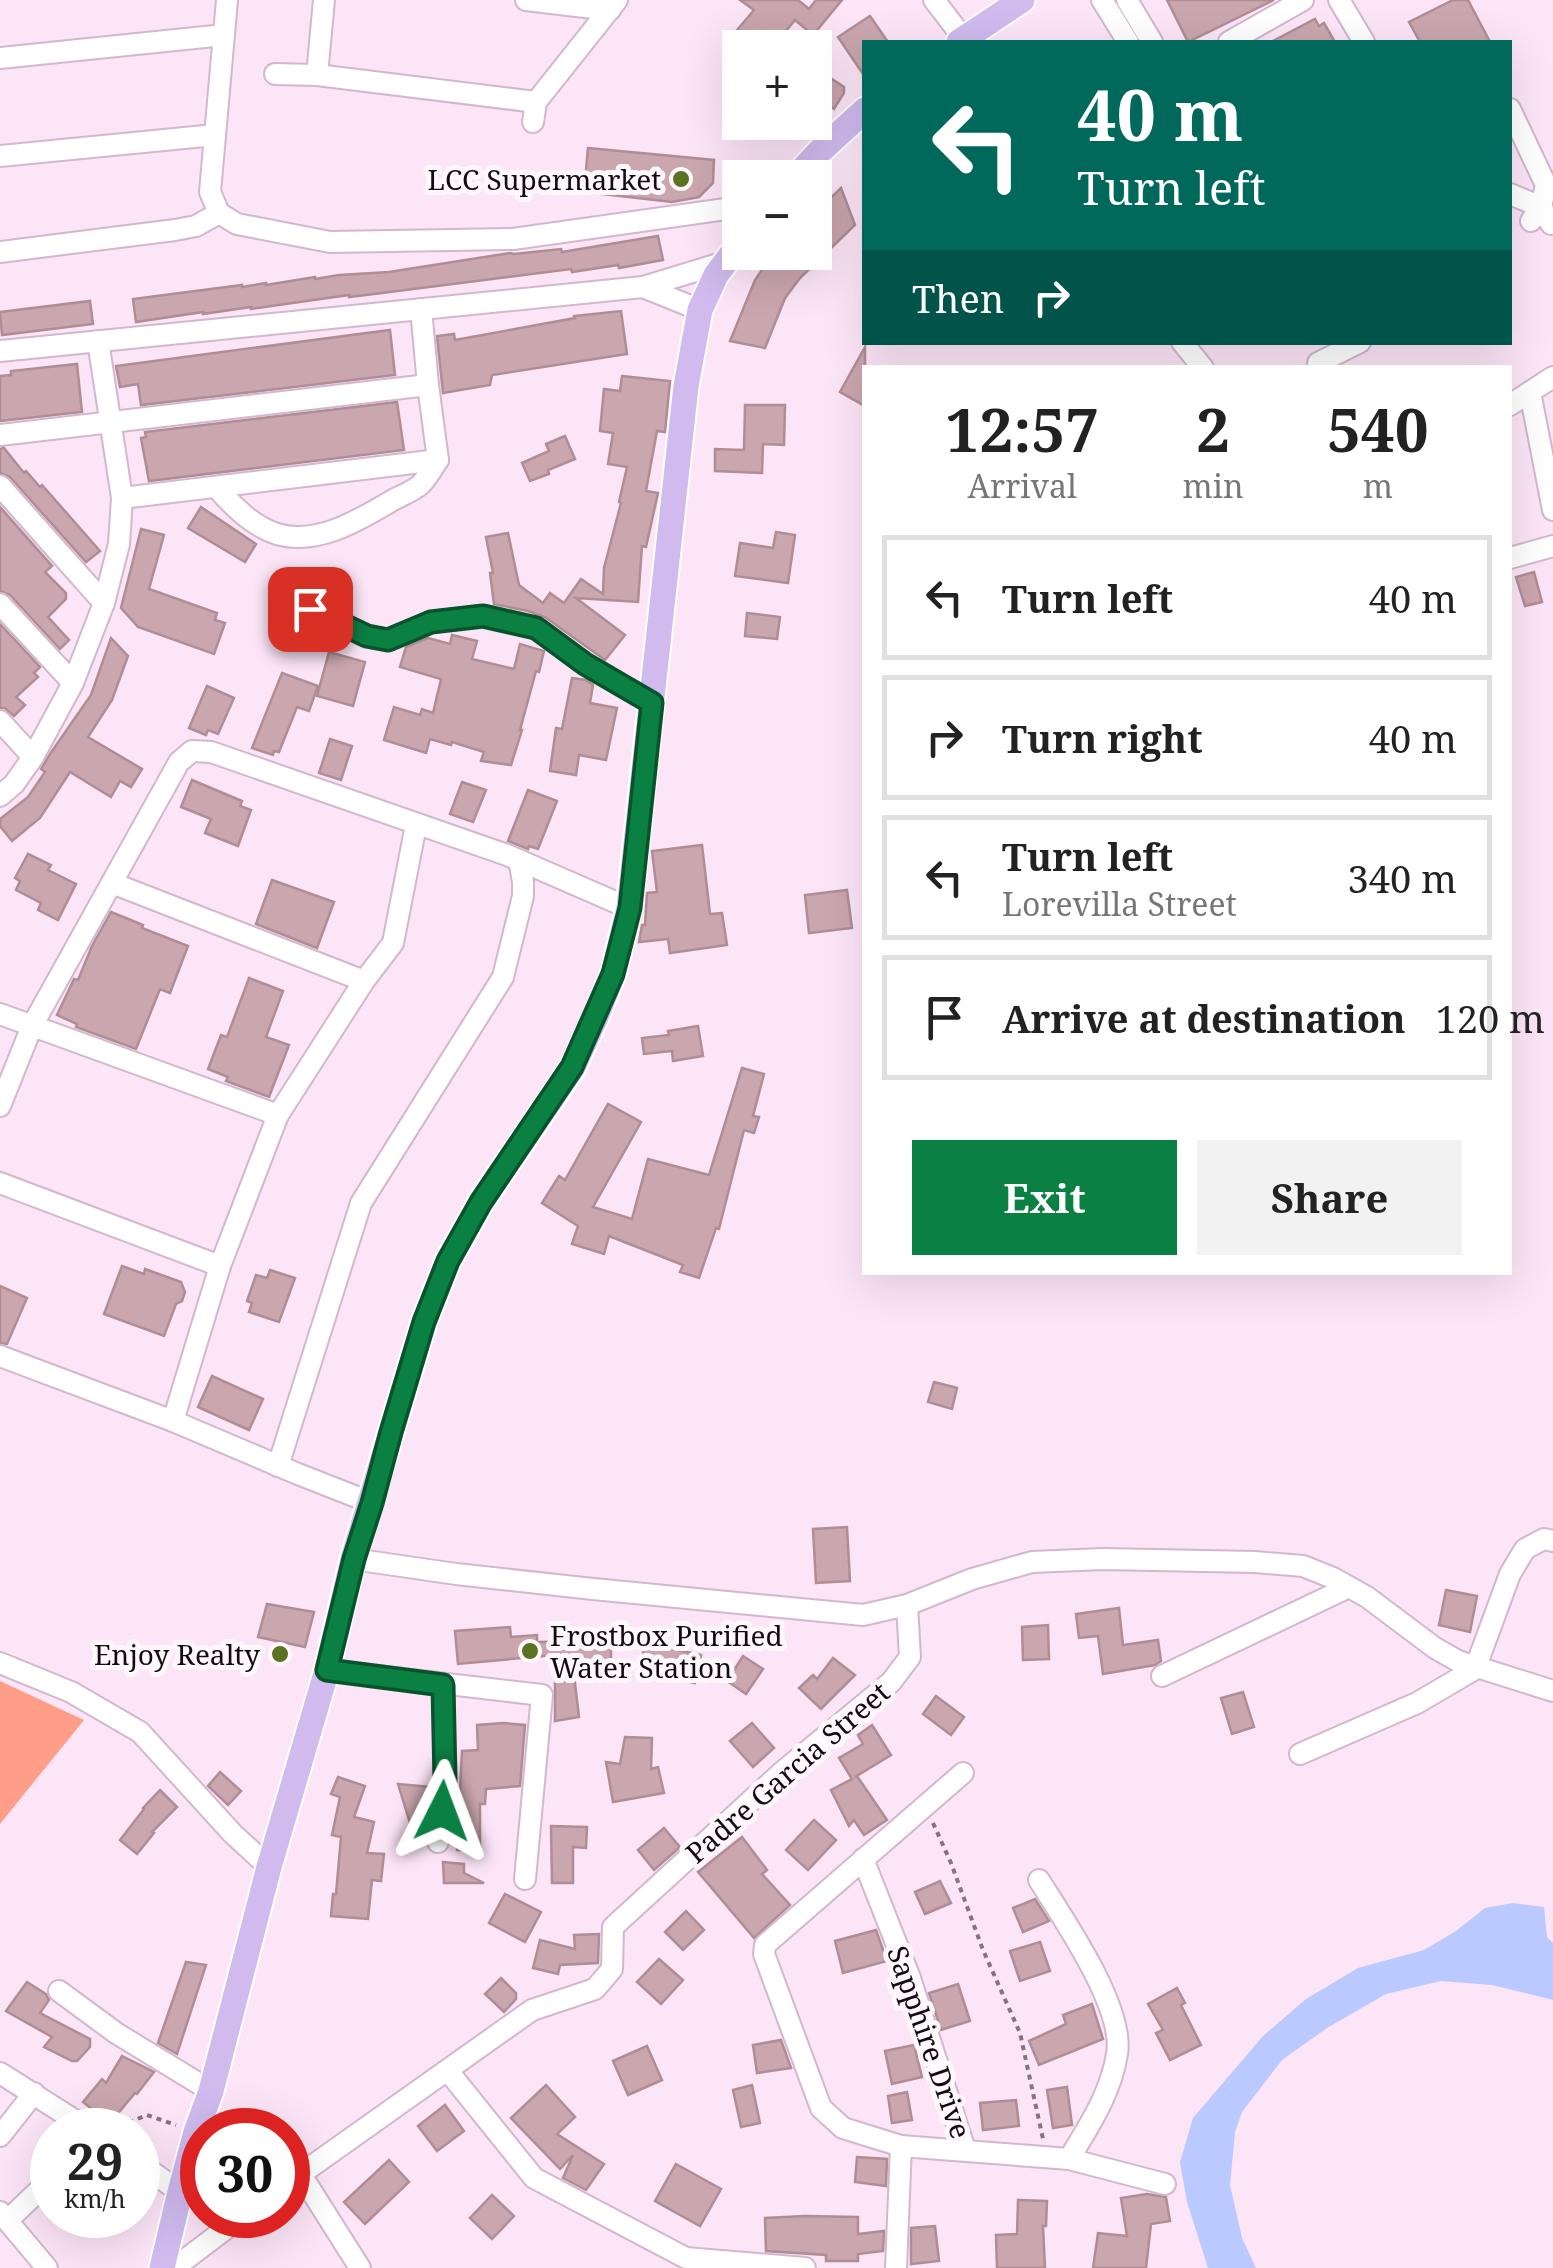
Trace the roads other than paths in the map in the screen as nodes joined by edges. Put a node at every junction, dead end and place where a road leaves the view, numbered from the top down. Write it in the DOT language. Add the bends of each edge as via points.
graph roads {
  1 [pos="227,0"];
  2 [pos="324,0"];
  3 [pos="526,0"];
  4 [pos="934,0"];
  5 [pos="1022,0"];
  6 [pos="1102,0"];
  7 [pos="1127,0"];
  8 [pos="1303,0"];
  9 [pos="1339,0"];
  10 [pos="613,5"];
  11 [pos="224,35"];
  12 [pos="960,40"];
  13 [pos="962,40"];
  14 [pos="1127,40"];
  15 [pos="1151,40"];
  16 [pos="1233,40"];
  17 [pos="1363,40"];
  18 [pos="0,58"];
  19 [pos="276,74"];
  20 [pos="317,75"];
  21 [pos="862,113"];
  22 [pos="1512,113"];
  23 [pos="215,135"];
  24 [pos="0,156"];
  25 [pos="812,160"];
  26 [pos="1512,195"];
  27 [pos="722,210"];
  28 [pos="219,212"];
  29 [pos="1512,214"];
  30 [pos="1544,219"];
  31 [pos="0,252"];
  32 [pos="722,257"];
  33 [pos="722,270"];
  34 [pos="643,287"];
  35 [pos="420,309"];
  36 [pos="700,310"];
  37 [pos="98,341"];
  38 [pos="1184,345"];
  39 [pos="1355,345"];
  40 [pos="0,351"];
  41 [pos="1331,359"];
  42 [pos="1201,365"];
  43 [pos="1553,377"];
  44 [pos="428,385"];
  45 [pos="1530,392"];
  46 [pos="1512,404"];
  47 [pos="111,422"];
  48 [pos="0,435"];
  49 [pos="438,460"];
  50 [pos="0,486"];
  51 [pos="216,487"];
  52 [pos="122,498"];
  53 [pos="1553,510"];
  54 [pos="1553,546"];
  55 [pos="1512,557"];
  56 [pos="282,595"];
  57 [pos="104,603"];
  58 [pos="0,604"];
  59 [pos="72,684"];
  60 [pos="652,703"];
  61 [pos="0,721"];
  62 [pos="33,757"];
  63 [pos="0,796"];
  64 [pos="416,824"];
  65 [pos="519,860"];
  66 [pos="112,883"];
  67 [pos="630,908"];
  68 [pos="364,981"];
  69 [pos="0,1014"];
  70 [pos="32,1026"];
  71 [pos="0,1106"];
  72 [pos="278,1115"];
  73 [pos="0,1183"];
  74 [pos="220,1266"];
  75 [pos="0,1356"];
  76 [pos="173,1421"];
  77 [pos="278,1466"];
  78 [pos="372,1503"];
  79 [pos="1553,1541"];
  80 [pos="354,1559"];
  81 [pos="1348,1587"];
  82 [pos="907,1605"];
  83 [pos="0,1662"];
  84 [pos="1475,1668"];
  85 [pos="327,1670"];
  86 [pos="1162,1676"];
  87 [pos="443,1685"];
  88 [pos="1553,1691"];
  89 [pos="1300,1754"];
  90 [pos="963,1773"];
  91 [pos="438,1842"];
  92 [pos="863,1860"];
  93 [pos="269,1868"];
  94 [pos="525,1879"];
  95 [pos="1039,1880"];
  96 [pos="59,1991"];
  97 [pos="448,2071"];
  98 [pos="0,2073"];
  99 [pos="211,2091"];
  100 [pos="34,2093"];
  101 [pos="57,2108"];
  102 [pos="205,2108"];
  103 [pos="0,2136"];
  104 [pos="901,2146"];
  105 [pos="965,2150"];
  106 [pos="1069,2160"];
  107 [pos="310,2167"];
  108 [pos="160,2178"];
  109 [pos="1165,2184"];
  110 [pos="180,2192"];
  111 [pos="30,2195"];
  112 [pos="310,2200"];
  113 [pos="4,2216"];
  114 [pos="214,2238"];
  115 [pos="686,2263"];
  116 [pos="48,2268"];
  117 [pos="162,2268"];
  118 [pos="174,2268"];
  119 [pos="360,2268"];
  120 [pos="805,2268"];
  121 [pos="896,2268"];
  1 -- 11 [label="street"];
  2 -- 20 [label="street"];
  3 -- 10 [label="street"];
  4 -- 12 [label="street"];
  5 -- 13 [label="main road"];
  6 -- 14 [label="street"];
  7 -- 15 [label="street"];
  8 -- 16 [label="street"];
  9 -- 17 [label="street"];
  10 -- 20 [label="street" via="534,112"];
  11 -- 18 [label="street"];
  11 -- 23 [label="street"];
  19 -- 20 [label="street"];
  21 -- 25 [label="main road"];
  22 -- 30 [label="street" via="1546,184"];
  23 -- 24 [label="street"];
  23 -- 28 [label="street" via="210,192"];
  26 -- 30 [label="street"];
  27 -- 28 [label="street" via="513,239 330,242 238,224"];
  28 -- 31 [label="street" via="175,230"];
  29 -- 30 [label="street"];
  32 -- 34 [label="street"];
  33 -- 36 [label="main road"];
  34 -- 35 [label="street"];
  34 -- 36 [label="street"];
  35 -- 37 [label="street"];
  35 -- 44 [label="street"];
  36 -- 60 [label="main road"];
  37 -- 40 [label="street"];
  37 -- 47 [label="street"];
  38 -- 42 [label="street"];
  39 -- 41 [label="street"];
  43 -- 45 [label="street"];
  44 -- 47 [label="street"];
  44 -- 49 [label="street"];
  45 -- 46 [label="street"];
  45 -- 53 [label="street"];
  47 -- 48 [label="street"];
  47 -- 52 [label="street"];
  49 -- 51 [label="street"];
  49 -- 51 [label="street" via="420,485 346,525 304,538 254,522"];
  50 -- 57 [label="street"];
  51 -- 52 [label="street"];
  52 -- 57 [label="street"];
  54 -- 55 [label="street"];
  56 -- 60 [label="street" via="388,640 431,622 483,616 536,628"];
  57 -- 59 [label="street"];
  58 -- 59 [label="street"];
  59 -- 62 [label="street"];
  60 -- 67 [label="main road"];
  61 -- 62 [label="street"];
  62 -- 63 [label="street"];
  64 -- 65 [label="street"];
  64 -- 66 [label="street" via="192,751 179,762"];
  64 -- 68 [label="street" via="393,943"];
  65 -- 67 [label="street"];
  65 -- 77 [label="street" via="522,896 502,977 361,1203"];
  66 -- 68 [label="street"];
  66 -- 70 [label="street"];
  67 -- 78 [label="main road" via="613,974 572,1067 448,1261"];
  68 -- 72 [label="street"];
  69 -- 70 [label="street"];
  70 -- 71 [label="street"];
  70 -- 72 [label="street"];
  72 -- 74 [label="street"];
  73 -- 74 [label="street"];
  74 -- 76 [label="street"];
  75 -- 76 [label="street"];
  76 -- 77 [label="street"];
  77 -- 78 [label="street"];
  78 -- 80 [label="main road"];
  79 -- 84 [label="street" via="1526,1549 1510,1574"];
  80 -- 82 [label="street" via="862,1615"];
  80 -- 85 [label="main road"];
  81 -- 82 [label="street" via="1302,1566 1104,1559 1032,1562"];
  81 -- 84 [label="street"];
  81 -- 86 [label="street"];
  82 -- 97 [label="street, Padre Garcia Street" via="910,1657 891,1682 612,1927 612,1969 595,1989 532,2010"];
  83 -- 93 [label="street" via="140,1732"];
  84 -- 88 [label="street"];
  84 -- 89 [label="street" via="1417,1703"];
  85 -- 87 [label="street"];
  85 -- 93 [label="main road"];
  87 -- 91 [label="street" via="445,1780"];
  87 -- 94 [label="street" via="542,1695"];
  90 -- 92 [label="street"];
  92 -- 104 [label="street" via="764,1954 821,2108 843,2128"];
  92 -- 105 [label="street, Sapphire Drive" via="910,1978"];
  93 -- 99 [label="main road"];
  95 -- 106 [label="street" via="1105,1994 1117,2032 1118,2052 1102,2102"];
  96 -- 99 [label="street"];
  97 -- 107 [label="street, Padre Garcia Street"];
  97 -- 115 [label="street" via="534,2178"];
  98 -- 100 [label="street"];
  99 -- 102 [label="main road"];
  100 -- 101 [label="street"];
  100 -- 103 [label="street"];
  104 -- 105 [label="street"];
  104 -- 121 [label="street"];
  105 -- 106 [label="street, Sapphire Drive"];
  106 -- 109 [label="street, Sapphire Drive"];
  108 -- 110 [label="street"];
  110 -- 117 [label="main road"];
  111 -- 113 [label="street"];
  112 -- 119 [label="street"];
  113 -- 116 [label="street"];
  114 -- 118 [label="street"];
  115 -- 120 [label="street"];
}
